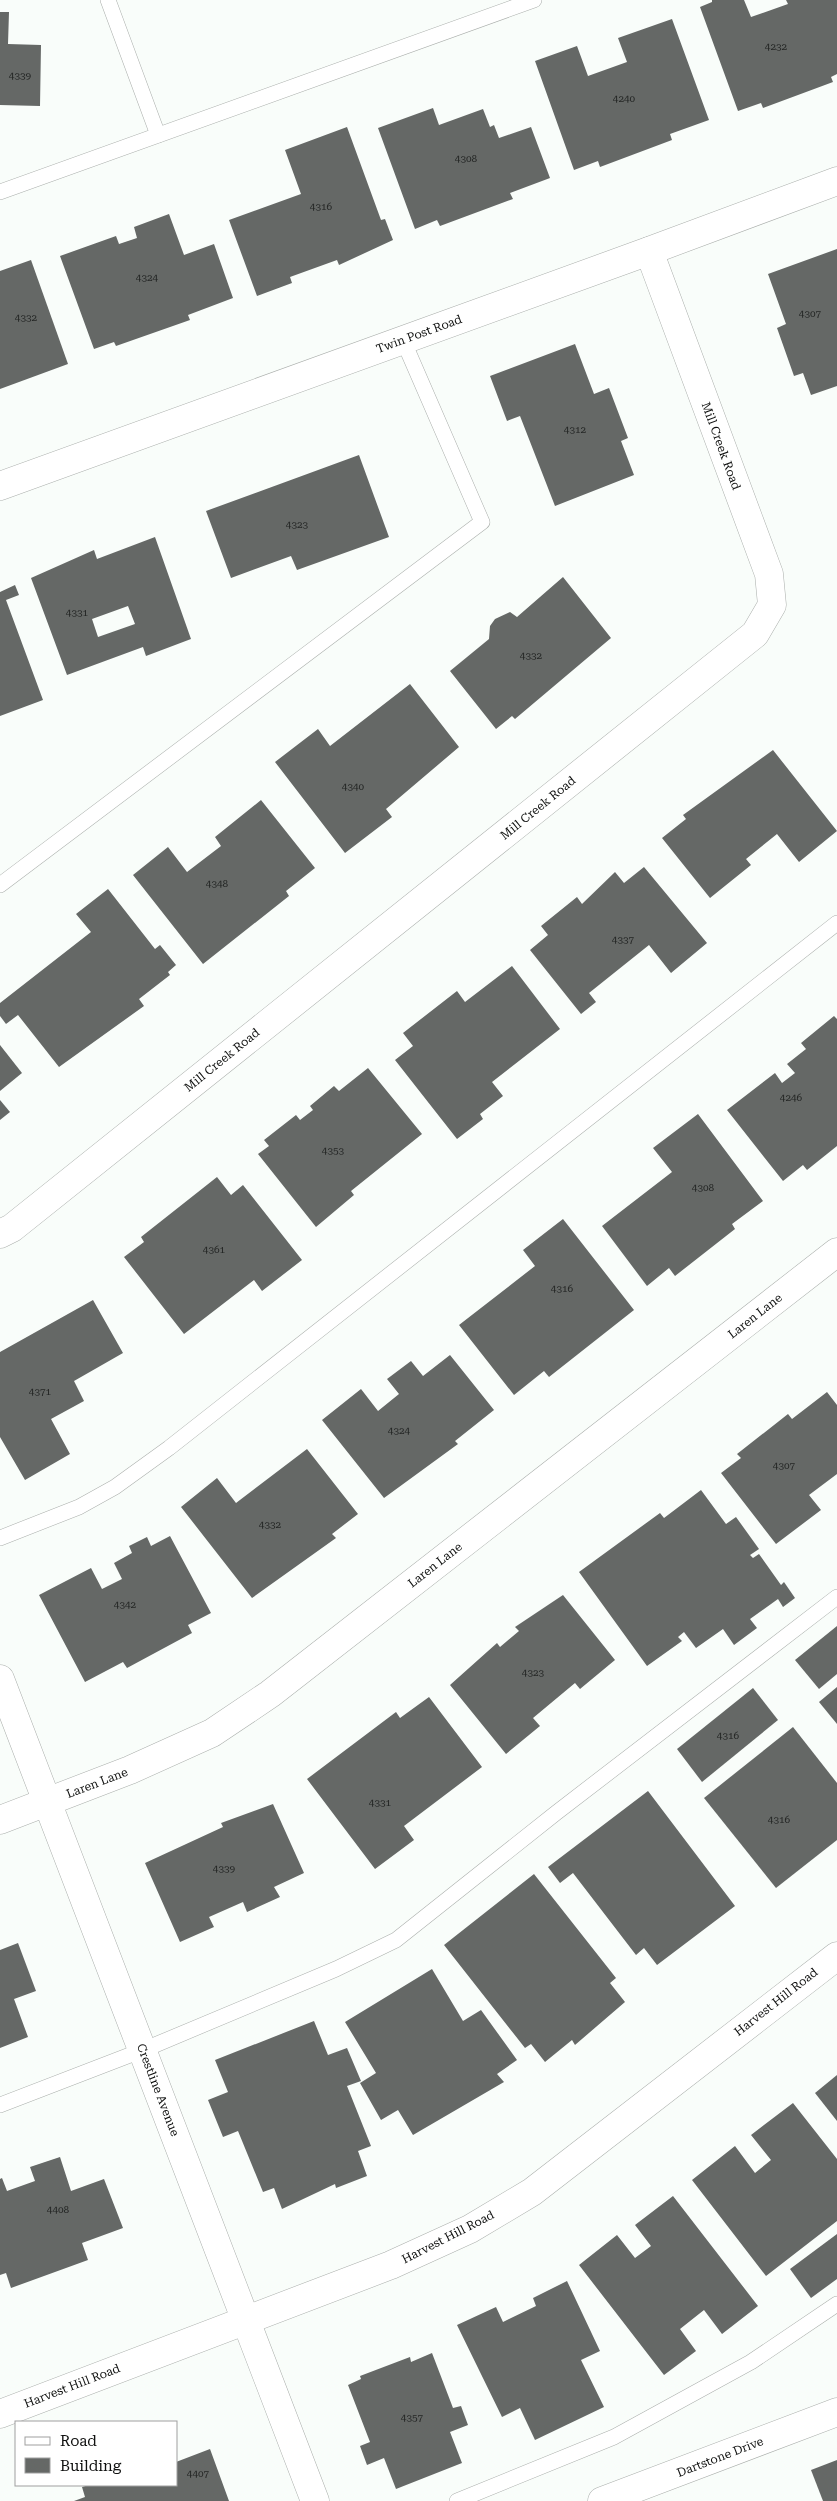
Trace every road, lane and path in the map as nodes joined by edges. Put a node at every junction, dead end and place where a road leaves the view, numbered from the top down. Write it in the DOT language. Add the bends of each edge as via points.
graph roads {
  1 [pos="108,0"];
  2 [pos="534,0"];
  3 [pos="158,135"];
  4 [pos="837,181"];
  5 [pos="0,192"];
  6 [pos="649,252"];
  7 [pos="402,340"];
  8 [pos="0,486"];
  9 [pos="0,885"];
  10 [pos="837,923"];
  11 [pos="0,1234"];
  12 [pos="837,1252"];
  13 [pos="0,1538"];
  14 [pos="837,1597"];
  15 [pos="0,1680"];
  16 [pos="48,1802"];
  17 [pos="0,1820"];
  18 [pos="837,1956"];
  19 [pos="143,2050"];
  20 [pos="0,2105"];
  21 [pos="837,2304"];
  22 [pos="246,2320"];
  23 [pos="837,2412"];
  24 [pos="0,2414"];
  25 [pos="315,2501"];
  26 [pos="457,2501"];
  27 [pos="602,2501"];
  1 -- 3 [label="lane"];
  2 -- 3 [label="lane"];
  3 -- 5 [label="lane"];
  4 -- 6 [label="street, Twin Post Road"];
  6 -- 7 [label="street, Twin Post Road"];
  6 -- 11 [label="street, Mill Creek Road" via="769,574 772,605 755,634"];
  7 -- 8 [label="street, Twin Post Road"];
  7 -- 9 [label="lane" via="482,522"];
  10 -- 13 [label="lane" via="161,1454 80,1508"];
  12 -- 16 [label="street, Laren Lane" via="270,1694 212,1733"];
  14 -- 19 [label="lane" via="396,1940 336,1969"];
  15 -- 16 [label="street, Crestline Avenue"];
  16 -- 17 [label="street, Laren Lane"];
  16 -- 19 [label="street, Crestline Avenue"];
  18 -- 22 [label="street, Harvest Hill Road" via="532,2192 470,2228 392,2265"];
  19 -- 20 [label="lane"];
  19 -- 22 [label="street, Crestline Avenue"];
  21 -- 26 [label="lane" via="751,2362 614,2437"];
  22 -- 24 [label="street, Harvest Hill Road"];
  22 -- 25 [label="street, Crestline Avenue"];
  23 -- 27 [label="street, Dartstone Drive"];
}
